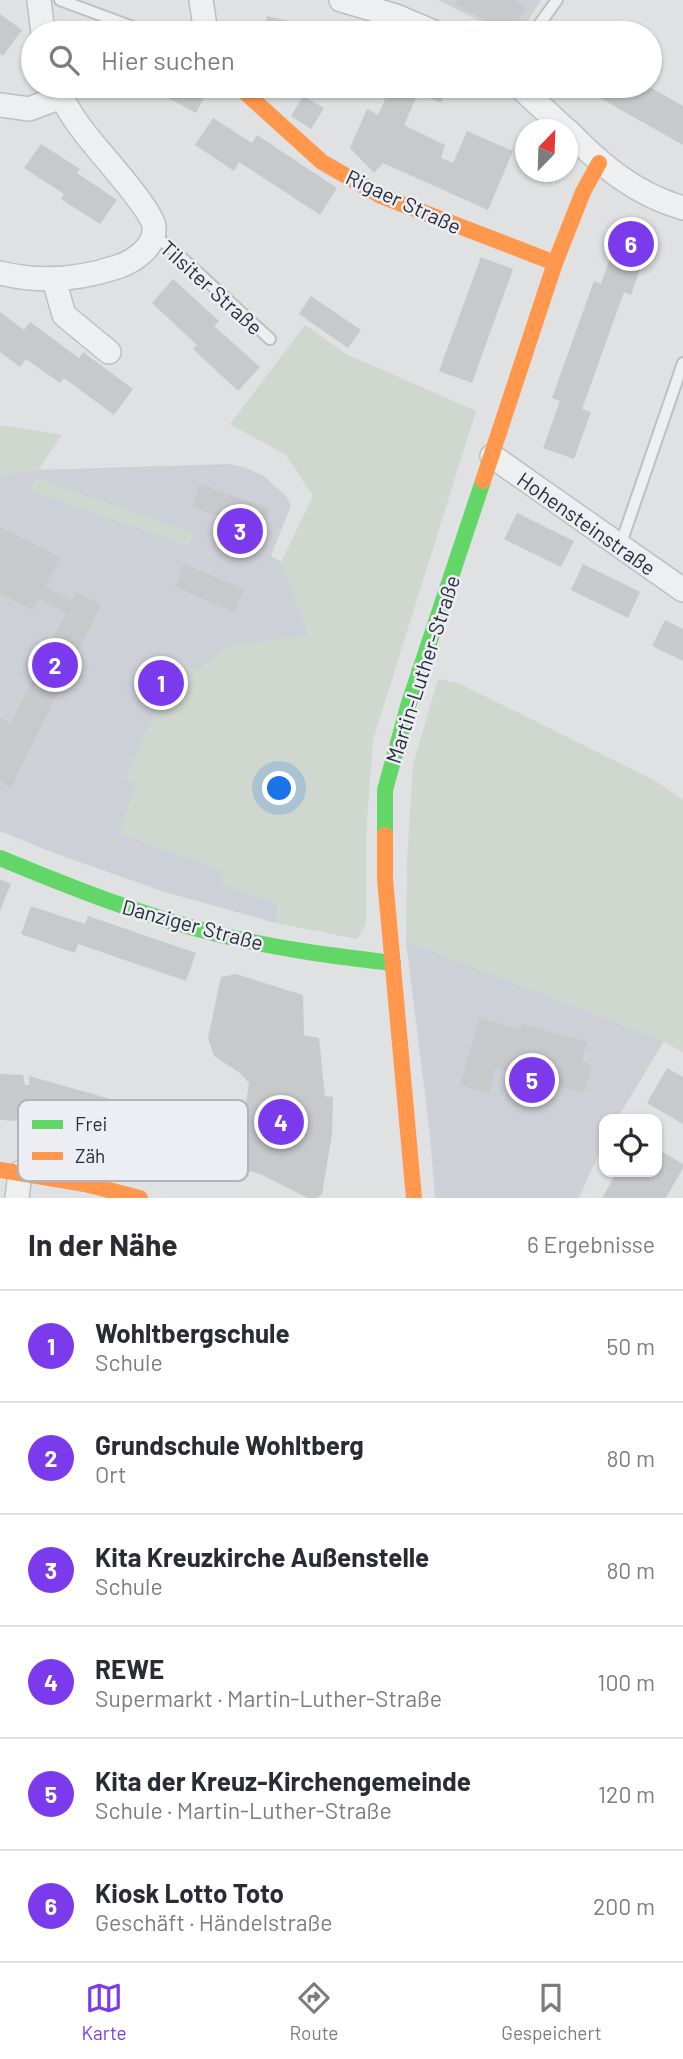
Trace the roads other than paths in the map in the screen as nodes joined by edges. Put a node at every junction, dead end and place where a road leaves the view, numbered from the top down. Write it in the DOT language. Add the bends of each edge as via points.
graph roads {
  1 [pos="39,0"];
  2 [pos="60,0"];
  3 [pos="201,0"];
  4 [pos="341,0"];
  5 [pos="557,0"];
  6 [pos="42,21"];
  7 [pos="117,21"];
  8 [pos="204,21"];
  9 [pos="408,21"];
  10 [pos="542,21"];
  11 [pos="47,98"];
  12 [pos="63,98"];
  13 [pos="251,98"];
  14 [pos="532,98"];
  15 [pos="0,105"];
  16 [pos="555,119"];
  17 [pos="578,141"];
  18 [pos="599,163"];
  19 [pos="683,208"];
  20 [pos="153,236"];
  21 [pos="555,263"];
  22 [pos="0,273"];
  23 [pos="54,280"];
  24 [pos="270,339"];
  25 [pos="109,352"];
  26 [pos="683,363"];
  27 [pos="492,456"];
  28 [pos="620,546"];
  29 [pos="683,590"];
  30 [pos="0,858"];
  31 [pos="393,963"];
  32 [pos="10,1171"];
  33 [pos="68,1181"];
  34 [pos="17,1198"];
  35 [pos="140,1198"];
  36 [pos="415,1198"];
  1 -- 6 [label="street"];
  2 -- 7 [label="lane"];
  3 -- 8 [label="street"];
  4 -- 9 [label="street"];
  5 -- 10 [label="lane"];
  11 -- 15 [label="street" via="29,109"];
  12 -- 20 [label="street, Tilsiter Straße" via="82,130 145,208 155,225"];
  13 -- 21 [label="street, Rigaer Straße" via="322,162 381,196"];
  14 -- 16 [label="street"];
  17 -- 18 [label="street"];
  18 -- 19 [label="street" via="626,183"];
  18 -- 21 [label="street, Martin-Luther-Straße"];
  20 -- 23 [label="street, Tilsiter Straße" via="141,255 124,265"];
  20 -- 24 [label="lane, Tilsiter Straße"];
  21 -- 27 [label="street, Martin-Luther-Straße"];
  22 -- 23 [label="street, Tilsiter Straße"];
  23 -- 25 [label="street" via="64,315"];
  26 -- 28 [label="lane"];
  27 -- 28 [label="street, Hohensteinstraße"];
  27 -- 31 [label="street, Martin-Luther-Straße" via="409,703 385,790 385,879"];
  28 -- 29 [label="street, Hohensteinstraße"];
  30 -- 31 [label="street, Danziger Straße" via="118,905 213,933 303,952"];
  31 -- 36 [label="street, Martin-Luther-Straße"];
  32 -- 34 [label="street"];
  33 -- 35 [label="street"];
}
